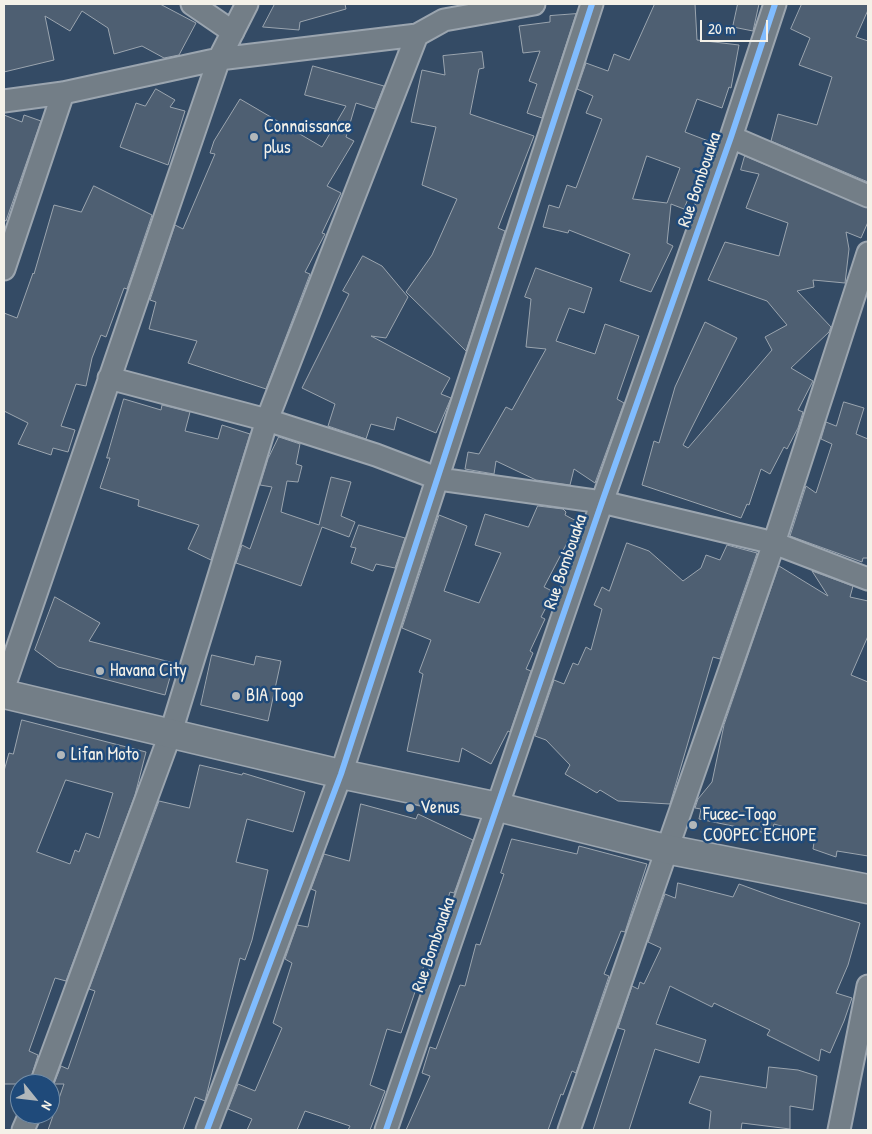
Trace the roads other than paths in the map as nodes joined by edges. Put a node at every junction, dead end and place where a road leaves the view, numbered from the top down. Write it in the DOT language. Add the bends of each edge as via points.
graph roads {
  1 [pos="192,4"];
  2 [pos="246,4"];
  3 [pos="534,4"];
  4 [pos="592,4"];
  5 [pos="775,4"];
  6 [pos="447,12"];
  7 [pos="233,32"];
  8 [pos="417,35"];
  9 [pos="219,59"];
  10 [pos="62,94"];
  11 [pos="4,101"];
  12 [pos="731,137"];
  13 [pos="868,196"];
  14 [pos="868,252"];
  15 [pos="4,269"];
  16 [pos="109,378"];
  17 [pos="267,420"];
  18 [pos="439,479"];
  19 [pos="602,502"];
  20 [pos="774,543"];
  21 [pos="868,579"];
  22 [pos="4,687"];
  23 [pos="4,694"];
  24 [pos="171,732"];
  25 [pos="341,774"];
  26 [pos="498,807"];
  27 [pos="666,849"];
  28 [pos="868,889"];
  29 [pos="868,986"];
  30 [pos="45,1074"];
  31 [pos="207,1130"];
  32 [pos="386,1130"];
  33 [pos="569,1130"];
  34 [pos="839,1130"];
  1 -- 7 [label="street"];
  2 -- 7 [label="street"];
  3 -- 6 [label="street"];
  4 -- 18 [label="street"];
  5 -- 12 [label="street, Rue Bombouaka"];
  6 -- 8 [label="street"];
  7 -- 9 [label="street"];
  8 -- 9 [label="street"];
  8 -- 17 [label="street"];
  9 -- 10 [label="street"];
  9 -- 16 [label="street"];
  10 -- 11 [label="street"];
  10 -- 15 [label="street"];
  12 -- 13 [label="street"];
  12 -- 19 [label="street, Rue Bombouaka"];
  14 -- 20 [label="street"];
  16 -- 17 [label="street"];
  16 -- 22 [label="street"];
  17 -- 18 [label="street"];
  17 -- 24 [label="street"];
  18 -- 19 [label="street"];
  18 -- 25 [label="street"];
  19 -- 20 [label="street"];
  19 -- 26 [label="street, Rue Bombouaka"];
  20 -- 21 [label="street"];
  20 -- 27 [label="street"];
  23 -- 24 [label="main road"];
  24 -- 25 [label="main road"];
  24 -- 30 [label="street"];
  25 -- 26 [label="main road"];
  25 -- 31 [label="street"];
  26 -- 27 [label="main road"];
  26 -- 32 [label="street, Rue Bombouaka"];
  27 -- 28 [label="main road"];
  27 -- 33 [label="street"];
  29 -- 34 [label="street"];
}
